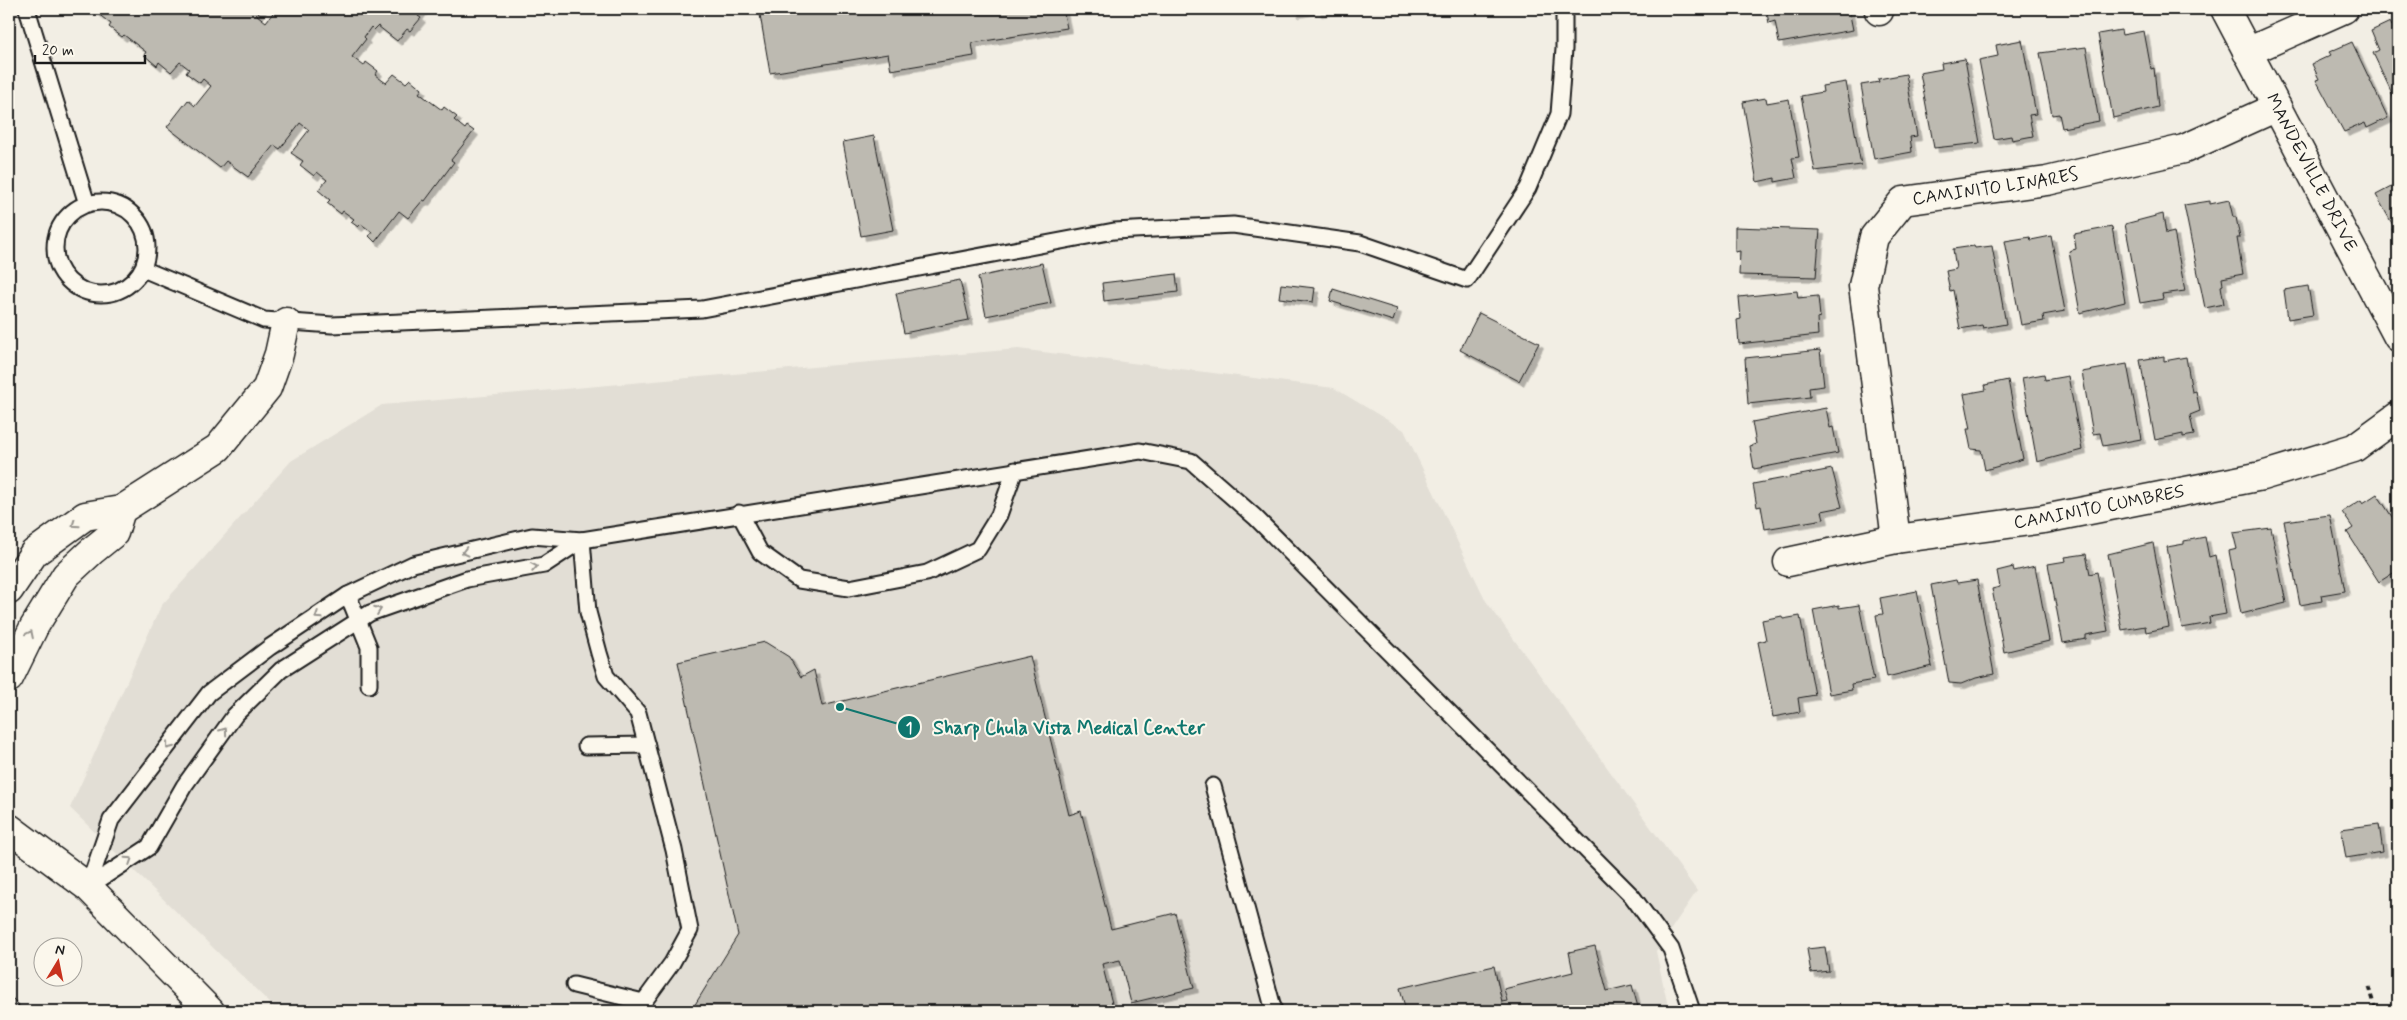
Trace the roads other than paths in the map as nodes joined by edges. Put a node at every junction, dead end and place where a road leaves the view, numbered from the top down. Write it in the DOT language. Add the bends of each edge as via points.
graph roads {
  1 [pos="27,9"];
  2 [pos="1564,9"];
  3 [pos="2225,9"];
  4 [pos="2344,9"];
  5 [pos="2246,52"];
  6 [pos="2277,107"];
  7 [pos="87,204"];
  8 [pos="143,269"];
  9 [pos="286,322"];
  10 [pos="2398,338"];
  11 [pos="2398,416"];
  12 [pos="1015,470"];
  13 [pos="121,510"];
  14 [pos="739,513"];
  15 [pos="1896,539"];
  16 [pos="582,540"];
  17 [pos="1788,562"];
  18 [pos="9,590"];
  19 [pos="348,596"];
  20 [pos="358,621"];
  21 [pos="9,678"];
  22 [pos="369,685"];
  23 [pos="647,745"];
  24 [pos="586,746"];
  25 [pos="1213,786"];
  26 [pos="9,828"];
  27 [pos="88,886"];
  28 [pos="574,985"];
  29 [pos="640,1007"];
  30 [pos="210,1011"];
  31 [pos="1274,1011"];
  32 [pos="1692,1011"];
  1 -- 7 [label="lane"];
  2 -- 9 [label="lane" via="1559,114 1528,188 1467,280 1360,243 1233,225 1114,232 702,308 332,326"];
  3 -- 5 [label="street, MANDEVILLE DRIVE"];
  4 -- 5 [label="street"];
  5 -- 6 [label="street, MANDEVILLE DRIVE"];
  6 -- 10 [label="street, MANDEVILLE DRIVE"];
  6 -- 15 [label="street, CAMINITO LINARES" via="2184,149 2047,181 1903,201 1874,238 1863,286"];
  7 -- 8 [label="lane" via="102,201 117,205 131,212 142,224 148,255"];
  7 -- 8 [label="lane" via="73,211 56,235 54,250 66,278 84,291 107,294 134,282"];
  8 -- 9 [label="lane" via="264,320"];
  9 -- 13 [label="street" via="267,388 218,448"];
  11 -- 15 [label="street, CAMINITO CUMBRES" via="2354,448 2262,476 2044,519"];
  12 -- 14 [label="lane"];
  12 -- 14 [label="lane" via="999,516 978,549 927,573 850,588 799,580 760,552"];
  12 -- 32 [label="lane" via="1140,451 1191,461 1255,517 1632,896 1671,949"];
  13 -- 18 [label="street, one-way" via="86,516 34,553"];
  21 -- 13 [label="street, one-way" via="34,627 66,575 114,533"];
  14 -- 16 [label="lane"];
  15 -- 17 [label="street, CAMINITO CUMBRES"];
  16 -- 19 [label="lane, one-way" via="532,536 414,564"];
  20 -- 16 [label="lane, one-way" via="370,613 467,579 544,565"];
  16 -- 23 [label="lane" via="588,612 606,676 638,713"];
  19 -- 20 [label="lane"];
  19 -- 27 [label="lane, one-way" via="270,647 209,693 111,820"];
  20 -- 22 [label="lane" via="369,647"];
  27 -- 20 [label="lane, one-way" via="149,847 184,786 235,715 281,670"];
  23 -- 24 [label="lane"];
  23 -- 29 [label="lane" via="674,850 690,930 672,963"];
  25 -- 31 [label="lane"];
  26 -- 27 [label="street"];
  27 -- 30 [label="street"];
  28 -- 29 [label="lane"];
}
